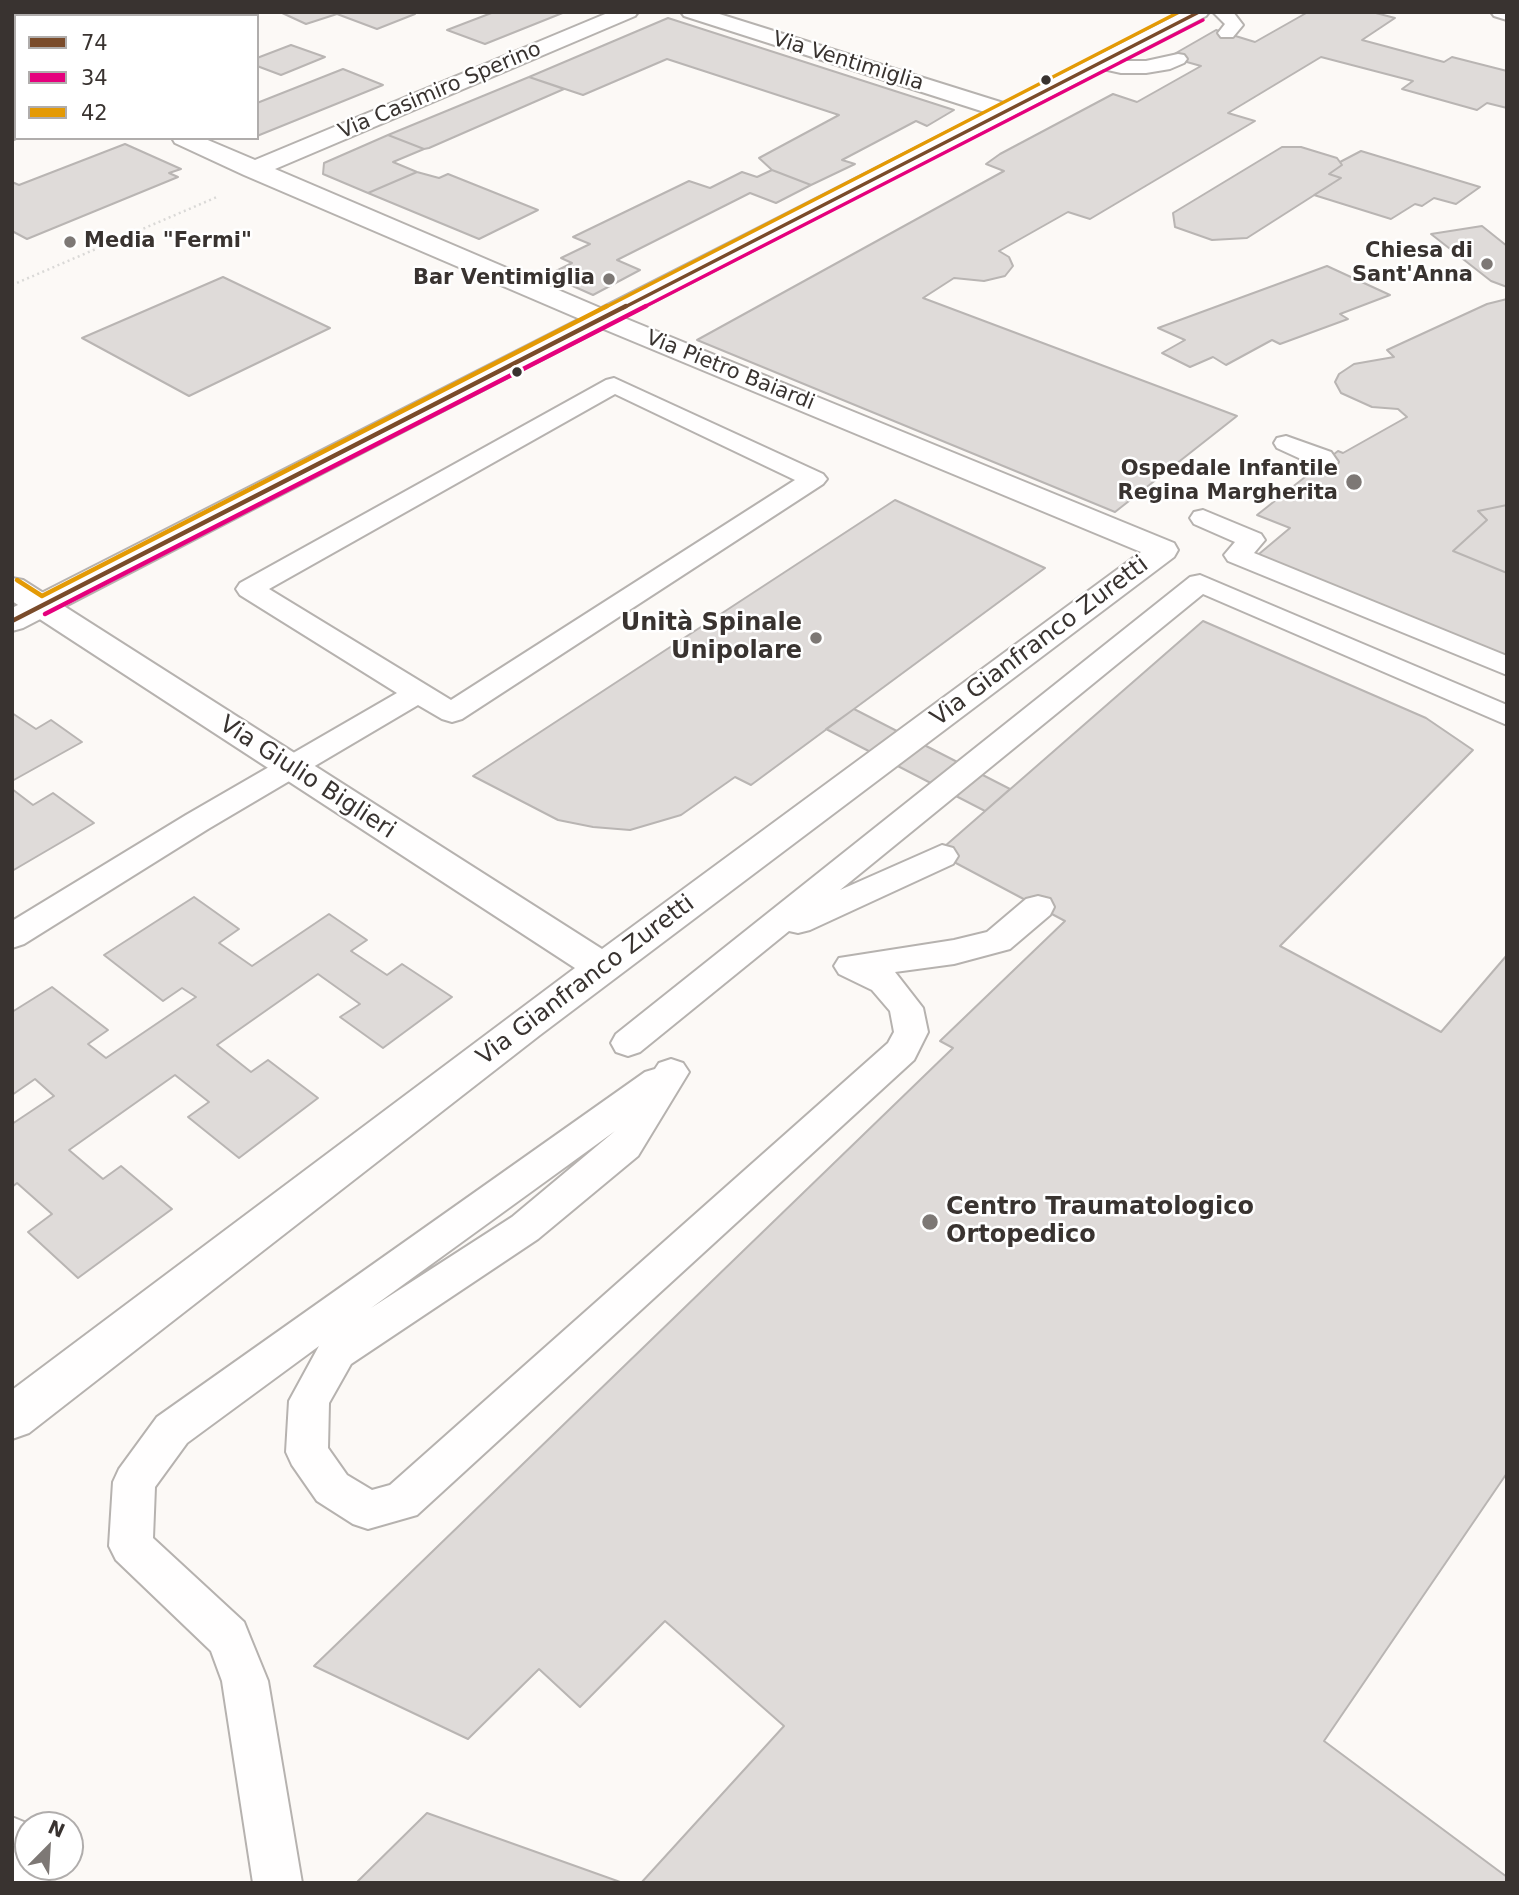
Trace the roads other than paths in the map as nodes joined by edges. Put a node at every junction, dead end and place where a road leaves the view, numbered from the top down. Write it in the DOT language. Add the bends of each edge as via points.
graph roads {
  1 [pos="628,12"];
  2 [pos="691,12"];
  3 [pos="1199,12"];
  4 [pos="1222,12"];
  5 [pos="1501,12"];
  6 [pos="1507,14"];
  7 [pos="1227,33"];
  8 [pos="1178,59"];
  9 [pos="1100,63"];
  10 [pos="1004,111"];
  11 [pos="187,140"];
  12 [pos="260,173"];
  13 [pos="603,319"];
  14 [pos="1286,443"];
  15 [pos="1325,461"];
  16 [pos="1268,519"];
  17 [pos="1163,550"];
  18 [pos="12,587"];
  19 [pos="27,614"];
  20 [pos="1507,666"];
  21 [pos="418,693"];
  22 [pos="1507,716"];
  23 [pos="292,768"];
  24 [pos="942,856"];
  25 [pos="1038,907"];
  26 [pos="12,936"];
  27 [pos="751,943"];
  28 [pos="603,968"];
  29 [pos="628,1043"];
  30 [pos="12,1418"];
  31 [pos="278,1883"];
  1 -- 12 [label="street, Via Casimiro Sperino"];
  2 -- 10 [label="street, Via Ventimiglia"];
  3 -- 9 [label="street"];
  4 -- 7 [label="lane" via="1234,25"];
  5 -- 6 [label="street"];
  8 -- 9 [label="lane" via="1146,67"];
  9 -- 10 [label="street"];
  10 -- 13 [label="street"];
  11 -- 12 [label="street, Via Pietro Baiardi"];
  12 -- 13 [label="street, Via Pietro Baiardi"];
  13 -- 17 [label="street, Via Pietro Baiardi"];
  13 -- 19 [label="street"];
  14 -- 15 [label="lane"];
  16 -- 20 [label="lane" via="1250,522 1207,515 1252,540 1237,555"];
  17 -- 28 [label="street, Via Gianfranco Zuretti"];
  18 -- 19 [label="street, Via Giulio Biglieri"];
  19 -- 23 [label="street, Via Giulio Biglieri"];
  21 -- 21 [label="lane" via="452,713 814,479 614,385 250,589"];
  21 -- 23 [label="lane"];
  22 -- 27 [label="lane" via="1200,583"];
  23 -- 26 [label="lane"];
  23 -- 28 [label="street, Via Giulio Biglieri"];
  24 -- 27 [label="lane"];
  25 -- 31 [label="lane" via="998,941 851,966 884,981 906,1008 911,1032 902,1051 402,1502 368,1510 332,1488 307,1452 309,1401 337,1352 525,1228 625,1146 671,1072 172,1430 134,1482 131,1546 228,1637 245,1681"];
  27 -- 29 [label="lane"];
  28 -- 30 [label="street, Via Gianfranco Zuretti"];
}
